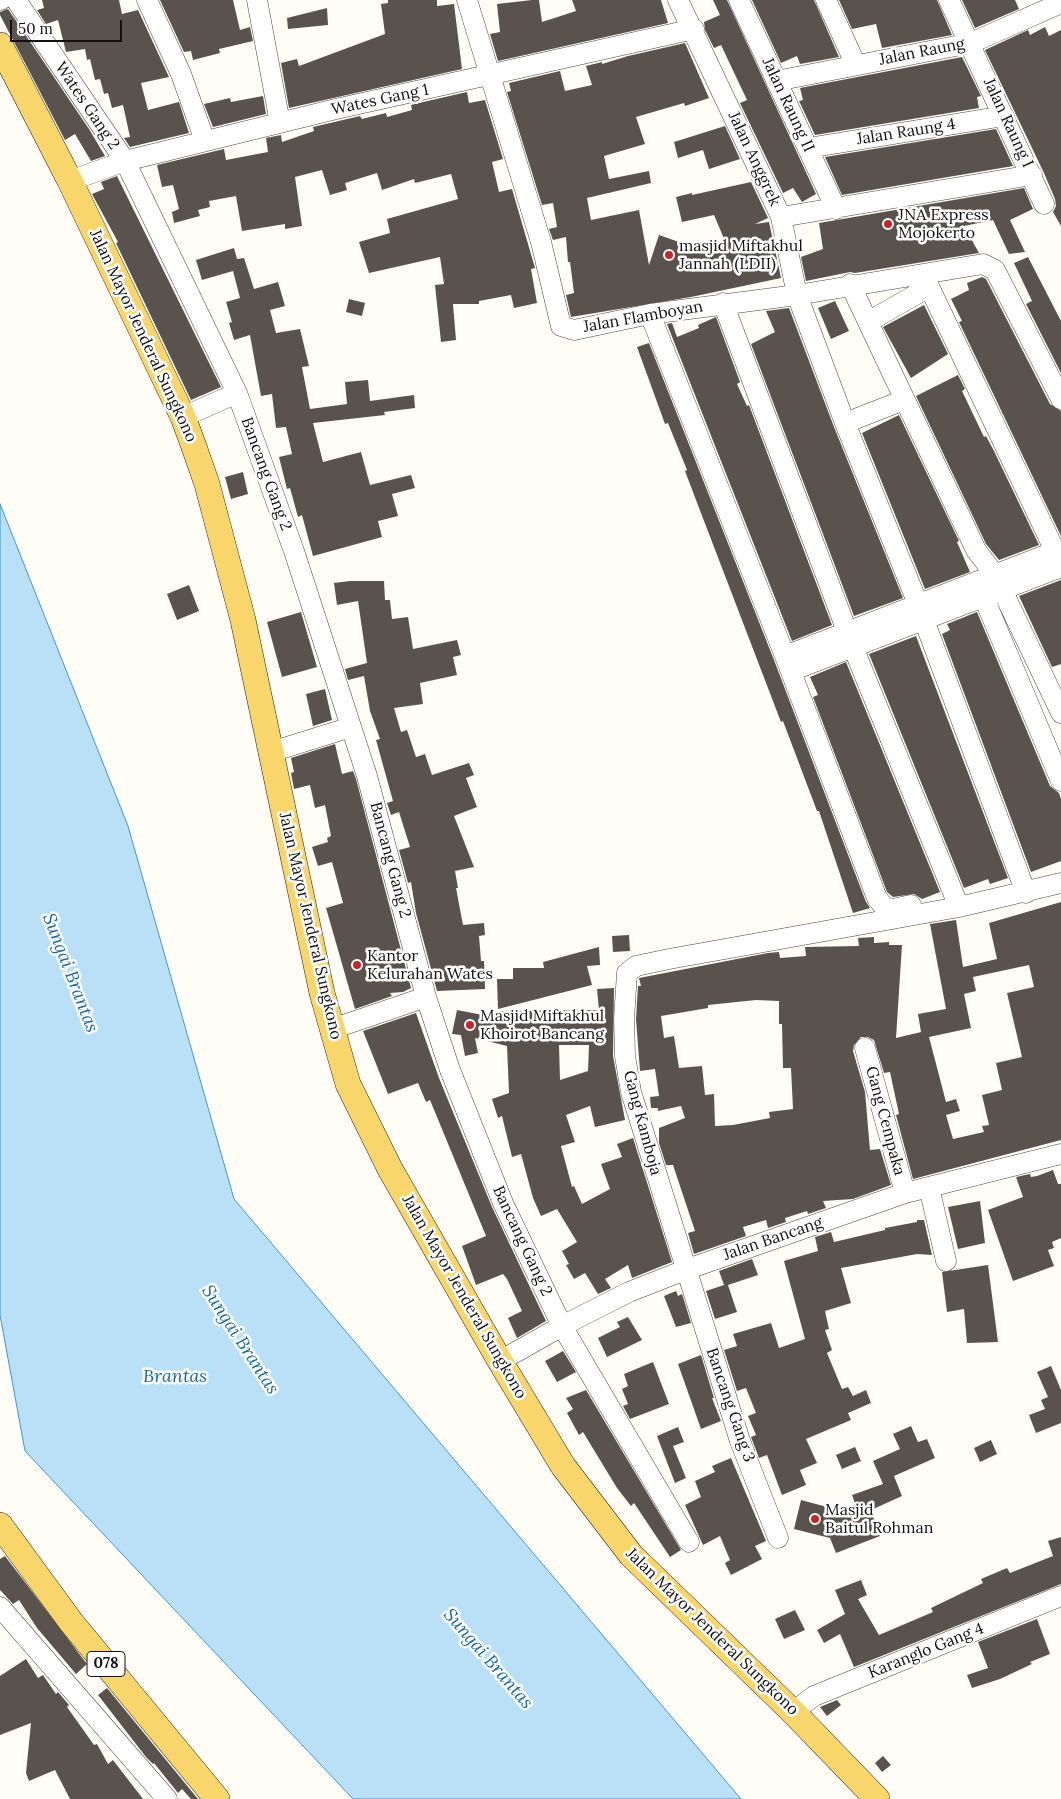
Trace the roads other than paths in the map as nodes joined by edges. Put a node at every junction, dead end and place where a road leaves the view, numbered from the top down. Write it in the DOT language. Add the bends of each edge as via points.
graph roads {
  1 [pos="16,0"];
  2 [pos="147,0"];
  3 [pos="257,0"];
  4 [pos="467,0"];
  5 [pos="678,0"];
  6 [pos="739,0"];
  7 [pos="826,0"];
  8 [pos="949,0"];
  9 [pos="1061,3"];
  10 [pos="694,29"];
  11 [pos="970,43"];
  12 [pos="0,45"];
  13 [pos="856,65"];
  14 [pos="491,76"];
  15 [pos="776,81"];
  16 [pos="1004,116"];
  17 [pos="280,123"];
  18 [pos="205,141"];
  19 [pos="808,148"];
  20 [pos="124,161"];
  21 [pos="1032,175"];
  22 [pos="70,181"];
  23 [pos="1044,204"];
  24 [pos="836,209"];
  25 [pos="781,217"];
  26 [pos="926,280"];
  27 [pos="850,284"];
  28 [pos="797,295"];
  29 [pos="723,303"];
  30 [pos="650,314"];
  31 [pos="868,322"];
  32 [pos="237,393"];
  33 [pos="1061,399"];
  34 [pos="904,400"];
  35 [pos="183,417"];
  36 [pos="844,423"];
  37 [pos="1059,556"];
  38 [pos="989,586"];
  39 [pos="921,612"];
  40 [pos="850,639"];
  41 [pos="788,663"];
  42 [pos="1061,713"];
  43 [pos="351,727"];
  44 [pos="271,752"];
  45 [pos="1061,781"];
  46 [pos="1061,871"];
  47 [pos="1061,883"];
  48 [pos="1024,886"];
  49 [pos="957,901"];
  50 [pos="426,997"];
  51 [pos="332,1029"];
  52 [pos="865,1048"];
  53 [pos="1061,1154"];
  54 [pos="929,1187"];
  55 [pos="905,1194"];
  56 [pos="946,1261"];
  57 [pos="685,1270"];
  58 [pos="562,1326"];
  59 [pos="500,1362"];
  60 [pos="0,1525"];
  61 [pos="778,1538"];
  62 [pos="689,1542"];
  63 [pos="1061,1596"];
  64 [pos="0,1607"];
  65 [pos="793,1712"];
  66 [pos="168,1799"];
  67 [pos="217,1799"];
  68 [pos="877,1799"];
  1 -- 20 [label="street, Wates Gang 2"];
  2 -- 18 [label="street" via="181,74"];
  3 -- 17 [label="street"];
  4 -- 14 [label="street"];
  5 -- 10 [label="street, Jalan Anggrek"];
  6 -- 15 [label="street, Jalan Raung II"];
  7 -- 13 [label="street"];
  8 -- 11 [label="street, Jalan Raung I"];
  9 -- 11 [label="street, Jalan Raung"];
  10 -- 14 [label="street, Wates Gang 1"];
  10 -- 25 [label="street, Jalan Anggrek"];
  11 -- 13 [label="street, Jalan Raung"];
  11 -- 16 [label="street, Jalan Raung I"];
  12 -- 22 [label="main road, Jalan Mayor Jenderal Sungkono"];
  13 -- 15 [label="street, Jalan Raung"];
  14 -- 17 [label="street, Wates Gang 1"];
  14 -- 30 [label="street, Jalan Flamboyan" via="541,242 561,326 574,330"];
  15 -- 19 [label="street, Jalan Raung II"];
  16 -- 19 [label="street, Jalan Raung 4"];
  16 -- 21 [label="street, Jalan Raung I"];
  17 -- 18 [label="street, Wates Gang 1"];
  18 -- 20 [label="street, Wates Gang 1"];
  19 -- 24 [label="street, Jalan Raung II"];
  20 -- 22 [label="street, Wates Gang 1"];
  20 -- 32 [label="street, Bancang Gang 2"];
  21 -- 23 [label="street, Jalan Raung I"];
  21 -- 24 [label="street"];
  22 -- 35 [label="main road, Jalan Mayor Jenderal Sungkono"];
  24 -- 25 [label="street"];
  25 -- 28 [label="street, Jalan Anggrek"];
  26 -- 27 [label="street, Jalan Flamboyan"];
  26 -- 31 [label="street"];
  26 -- 33 [label="street, Jalan Flamboyan" via="983,264 992,266"];
  26 -- 37 [label="street"];
  27 -- 28 [label="street, Jalan Flamboyan"];
  27 -- 31 [label="street"];
  28 -- 29 [label="street, Jalan Flamboyan"];
  28 -- 36 [label="street, Jalan Anggrek"];
  29 -- 30 [label="street, Jalan Flamboyan"];
  29 -- 40 [label="street"];
  30 -- 41 [label="street"];
  31 -- 34 [label="street"];
  32 -- 35 [label="street"];
  32 -- 43 [label="street, Bancang Gang 2" via="294,551"];
  34 -- 36 [label="street"];
  34 -- 38 [label="street" via="976,550"];
  35 -- 44 [label="main road, Jalan Mayor Jenderal Sungkono" via="207,484 243,620"];
  36 -- 39 [label="street, Jalan Anggrek"];
  37 -- 38 [label="street"];
  38 -- 39 [label="street"];
  38 -- 42 [label="street"];
  38 -- 45 [label="street"];
  39 -- 40 [label="street"];
  39 -- 48 [label="street, Jalan Anggrek"];
  40 -- 41 [label="street"];
  40 -- 49 [label="street"];
  41 -- 49 [label="street" via="880,904 893,909"];
  43 -- 44 [label="street"];
  43 -- 50 [label="street, Bancang Gang 2"];
  44 -- 51 [label="main road, Jalan Mayor Jenderal Sungkono"];
  46 -- 48 [label="street"];
  47 -- 48 [label="street"];
  48 -- 49 [label="street"];
  49 -- 57 [label="street, Gang Kamboja" via="636,966 628,973 624,1018 626,1073"];
  50 -- 51 [label="street"];
  50 -- 58 [label="street, Bancang Gang 2" via="450,1070 503,1203"];
  51 -- 59 [label="main road, Jalan Mayor Jenderal Sungkono" via="348,1084 390,1169"];
  52 -- 55 [label="street, Gang Cempaka"];
  53 -- 54 [label="street, Jalan Bancang"];
  54 -- 55 [label="street, Jalan Bancang"];
  54 -- 56 [label="street"];
  55 -- 57 [label="street, Jalan Bancang"];
  57 -- 58 [label="street, Jalan Bancang" via="629,1292"];
  57 -- 61 [label="street, Bancang Gang 3" via="740,1440"];
  58 -- 59 [label="street, Jalan Bancang"];
  58 -- 62 [label="street, Bancang Gang 2"];
  59 -- 65 [label="main road, Jalan Mayor Jenderal Sungkono" via="563,1466 631,1555"];
  60 -- 67 [label="main road, 078" via="71,1622"];
  63 -- 65 [label="street, Karanglo Gang 4" via="814,1696"];
  64 -- 66 [label="street"];
  65 -- 68 [label="main road, Jalan Mayor Jenderal Sungkono"];
}
